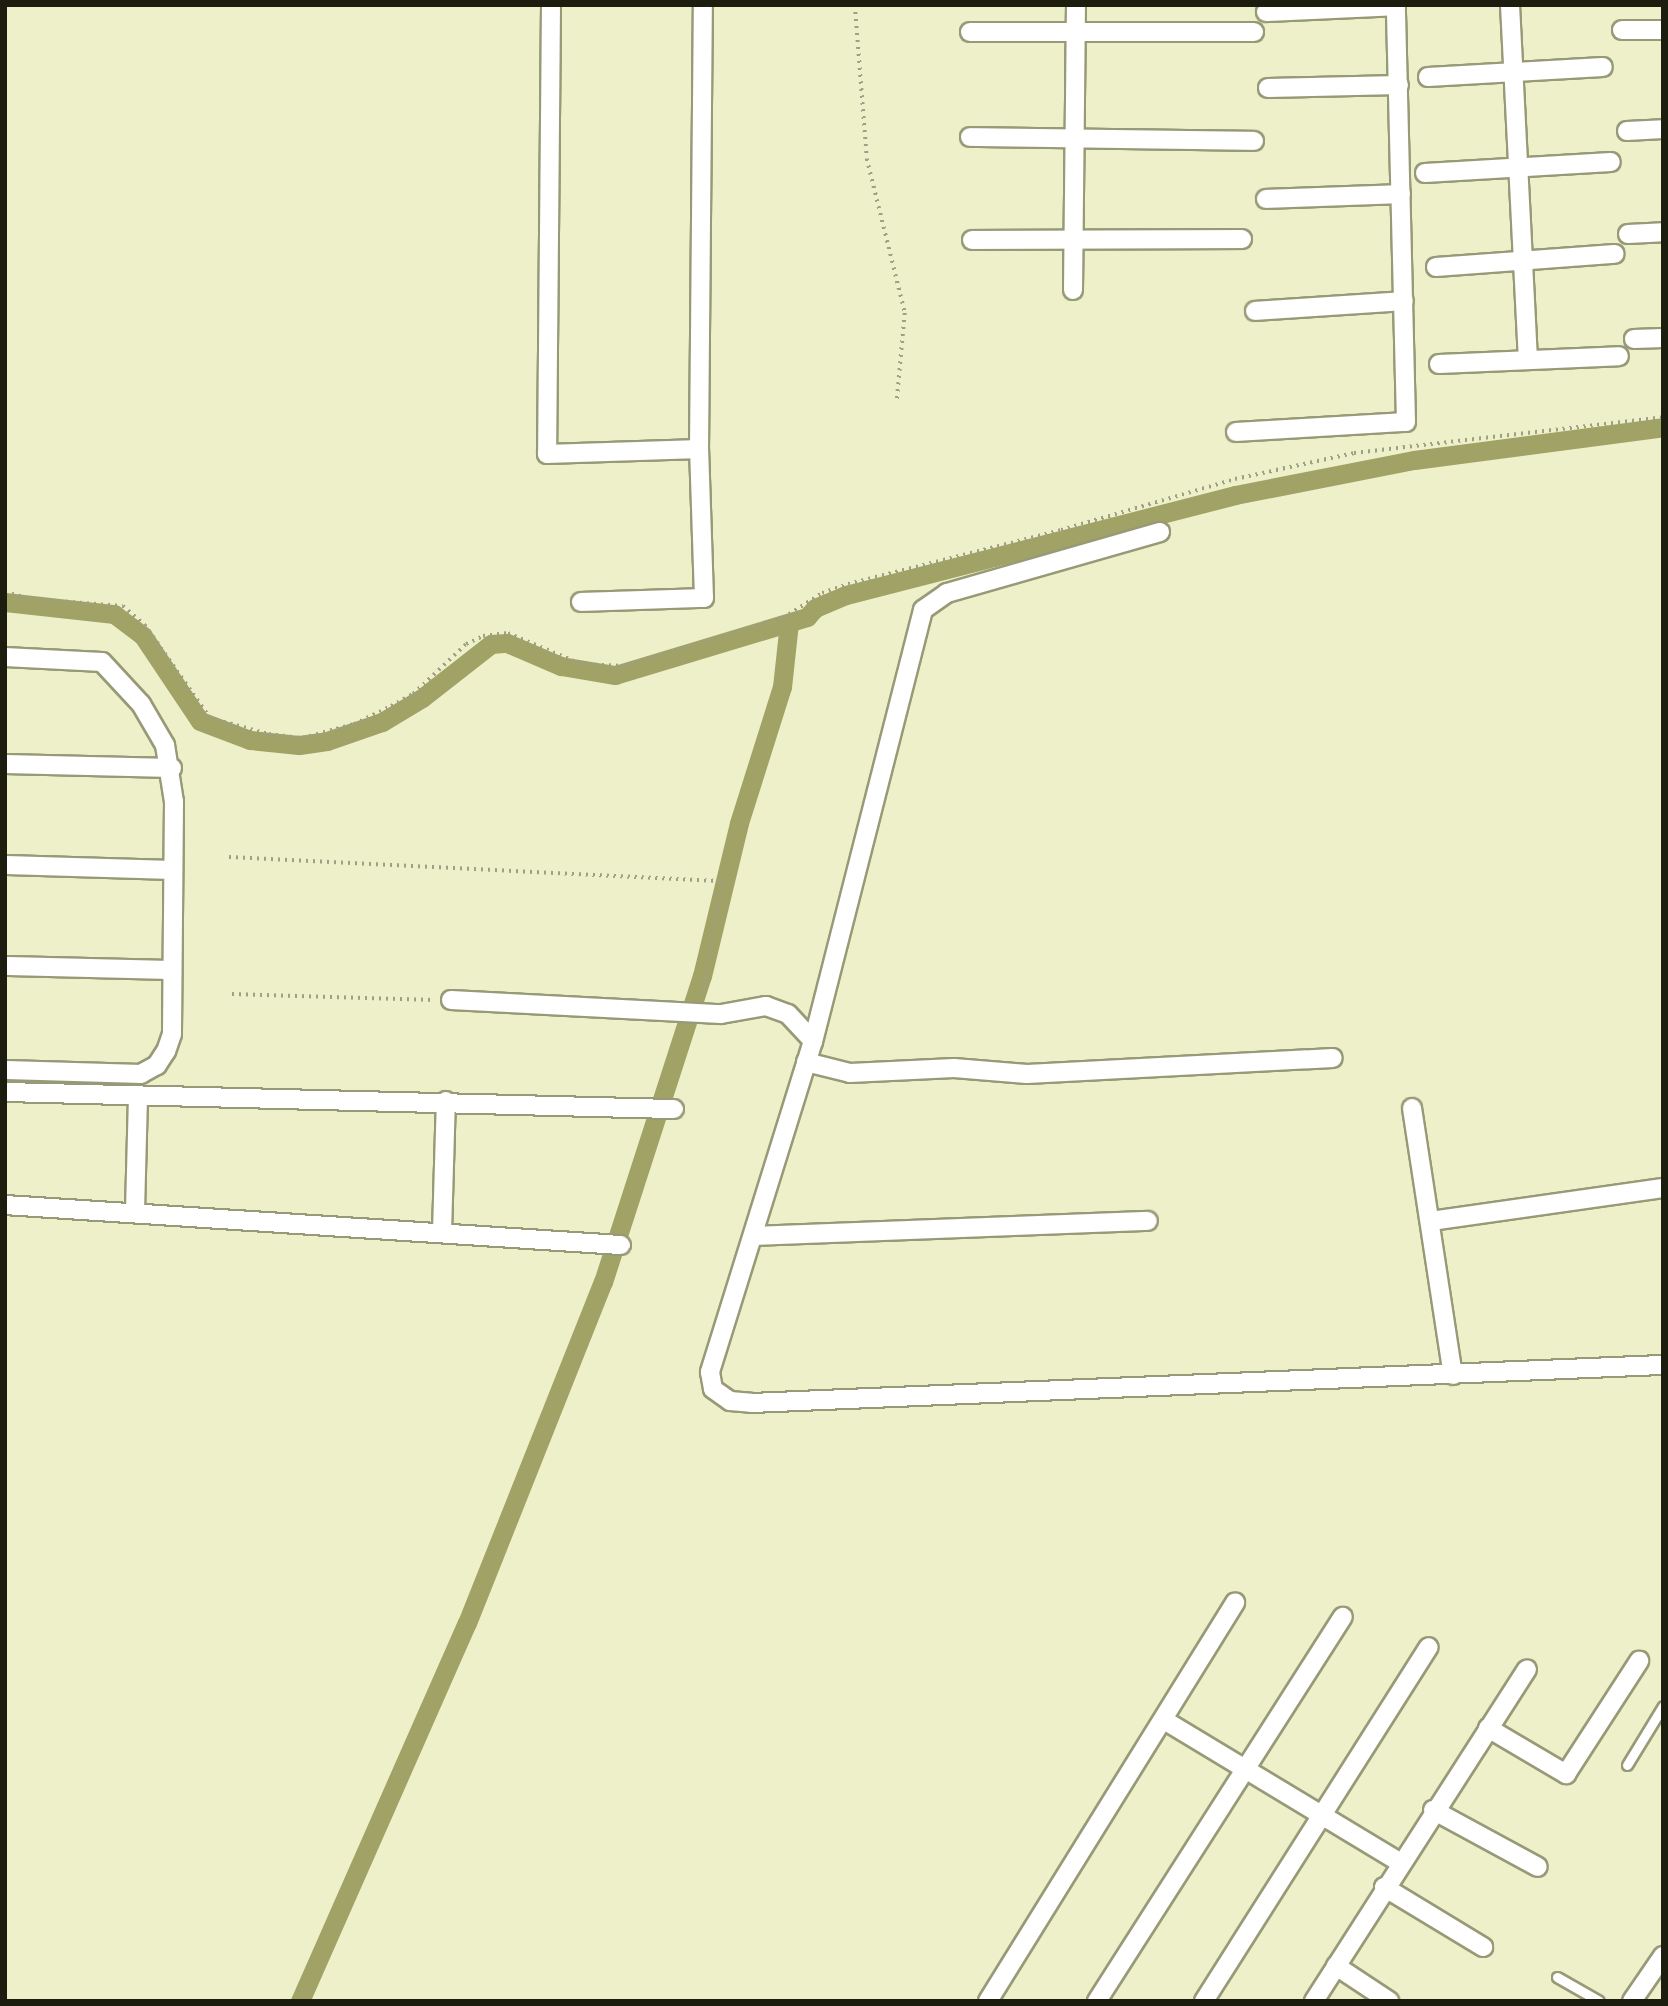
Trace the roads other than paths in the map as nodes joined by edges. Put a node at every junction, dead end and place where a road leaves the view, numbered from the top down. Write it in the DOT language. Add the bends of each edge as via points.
graph roads {
  1 [pos="551,5"];
  2 [pos="703,5"];
  3 [pos="1076,5"];
  4 [pos="1396,5"];
  5 [pos="1510,5"];
  6 [pos="1266,12"];
  7 [pos="1622,30"];
  8 [pos="1663,30"];
  9 [pos="970,32"];
  10 [pos="1254,32"];
  11 [pos="1076,33"];
  12 [pos="1603,66"];
  13 [pos="1512,72"];
  14 [pos="1428,77"];
  15 [pos="1399,85"];
  16 [pos="1268,88"];
  17 [pos="1663,129"];
  18 [pos="1628,131"];
  19 [pos="970,137"];
  20 [pos="1075,138"];
  21 [pos="1254,141"];
  22 [pos="1611,162"];
  23 [pos="1517,168"];
  24 [pos="1425,173"];
  25 [pos="1401,194"];
  26 [pos="1266,200"];
  27 [pos="1663,232"];
  28 [pos="1628,234"];
  29 [pos="1242,239"];
  30 [pos="972,240"];
  31 [pos="1073,240"];
  32 [pos="1615,254"];
  33 [pos="1520,261"];
  34 [pos="1436,267"];
  35 [pos="1073,290"];
  36 [pos="1404,301"];
  37 [pos="1255,311"];
  38 [pos="1663,338"];
  39 [pos="1634,339"];
  40 [pos="1619,356"];
  41 [pos="1528,360"];
  42 [pos="1439,364"];
  43 [pos="1236,432"];
  44 [pos="699,449"];
  45 [pos="1160,532"];
  46 [pos="581,602"];
  47 [pos="5,657"];
  48 [pos="5,764"];
  49 [pos="172,768"];
  50 [pos="5,865"];
  51 [pos="172,870"];
  52 [pos="5,966"];
  53 [pos="172,970"];
  54 [pos="451,1000"];
  55 [pos="813,1041"];
  56 [pos="1333,1058"];
  57 [pos="806,1062"];
  58 [pos="5,1070"];
  59 [pos="5,1092"];
  60 [pos="138,1095"];
  61 [pos="446,1101"];
  62 [pos="1412,1108"];
  63 [pos="674,1109"];
  64 [pos="1663,1188"];
  65 [pos="5,1205"];
  66 [pos="135,1211"];
  67 [pos="1148,1221"];
  68 [pos="1431,1221"];
  69 [pos="442,1232"];
  70 [pos="755,1236"];
  71 [pos="621,1245"];
  72 [pos="1663,1365"];
  73 [pos="1453,1375"];
  74 [pos="1235,1602"];
  75 [pos="1343,1617"];
  76 [pos="1429,1647"];
  77 [pos="1639,1661"];
  78 [pos="1527,1669"];
  79 [pos="1663,1706"];
  80 [pos="1164,1720"];
  81 [pos="1488,1728"];
  82 [pos="1627,1765"];
  83 [pos="1246,1771"];
  84 [pos="1433,1810"];
  85 [pos="1320,1815"];
  86 [pos="1399,1863"];
  87 [pos="1538,1867"];
  88 [pos="1384,1887"];
  89 [pos="1483,1947"];
  90 [pos="1663,1956"];
  91 [pos="1336,1966"];
  92 [pos="1557,1977"];
  93 [pos="988,2001"];
  94 [pos="1097,2001"];
  95 [pos="1204,2001"];
  96 [pos="1314,2001"];
  97 [pos="1389,2001"];
  98 [pos="1599,2001"];
  99 [pos="1632,2001"];
  1 -- 44 [label="street" via="547,454"];
  2 -- 44 [label="street"];
  3 -- 11 [label="street"];
  4 -- 6 [label="street"];
  4 -- 15 [label="street"];
  5 -- 13 [label="street"];
  7 -- 8 [label="street"];
  9 -- 11 [label="street"];
  10 -- 11 [label="street"];
  11 -- 20 [label="street"];
  12 -- 13 [label="street"];
  13 -- 14 [label="street"];
  13 -- 23 [label="street"];
  15 -- 16 [label="street"];
  15 -- 25 [label="street"];
  17 -- 18 [label="street"];
  19 -- 20 [label="street"];
  20 -- 21 [label="street"];
  20 -- 31 [label="street"];
  22 -- 23 [label="street"];
  23 -- 24 [label="street"];
  23 -- 33 [label="street"];
  25 -- 26 [label="street"];
  25 -- 36 [label="street"];
  27 -- 28 [label="street"];
  29 -- 31 [label="street"];
  30 -- 31 [label="street"];
  31 -- 35 [label="street"];
  32 -- 33 [label="street"];
  33 -- 34 [label="street"];
  33 -- 41 [label="street"];
  36 -- 37 [label="street"];
  36 -- 43 [label="street" via="1406,422"];
  38 -- 39 [label="street"];
  40 -- 41 [label="street"];
  41 -- 42 [label="street"];
  44 -- 46 [label="street" via="704,598"];
  45 -- 55 [label="street" via="947,593 923,610"];
  47 -- 49 [label="street" via="102,662 141,704 165,745"];
  48 -- 49 [label="street"];
  49 -- 51 [label="street"];
  50 -- 51 [label="street"];
  51 -- 53 [label="street"];
  52 -- 53 [label="street"];
  53 -- 58 [label="street" via="172,1034 157,1065 141,1074"];
  54 -- 55 [label="street" via="721,1014 758,1005 781,1009"];
  55 -- 57 [label="street"];
  56 -- 57 [label="street" via="1027,1074 954,1068 850,1073"];
  57 -- 70 [label="street"];
  59 -- 60 [label="street"];
  60 -- 61 [label="street"];
  60 -- 66 [label="street"];
  61 -- 63 [label="street"];
  61 -- 69 [label="street"];
  62 -- 68 [label="street"];
  64 -- 68 [label="street"];
  65 -- 66 [label="street"];
  66 -- 69 [label="street"];
  67 -- 70 [label="street"];
  68 -- 73 [label="street"];
  69 -- 71 [label="street"];
  70 -- 73 [label="street" via="710,1372 713,1389 730,1401"];
  72 -- 73 [label="street"];
  74 -- 80 [label="street"];
  75 -- 83 [label="street"];
  76 -- 85 [label="street"];
  77 -- 81 [label="street" via="1566,1774"];
  78 -- 81 [label="street"];
  79 -- 82 [label="lane"];
  80 -- 83 [label="street"];
  80 -- 93 [label="street"];
  81 -- 84 [label="street"];
  83 -- 85 [label="street"];
  83 -- 94 [label="street"];
  84 -- 86 [label="street"];
  84 -- 87 [label="street"];
  85 -- 86 [label="street"];
  85 -- 95 [label="street"];
  86 -- 88 [label="street"];
  88 -- 89 [label="street"];
  88 -- 91 [label="street"];
  90 -- 99 [label="street"];
  91 -- 96 [label="street"];
  91 -- 97 [label="street"];
  92 -- 98 [label="lane"];
}
